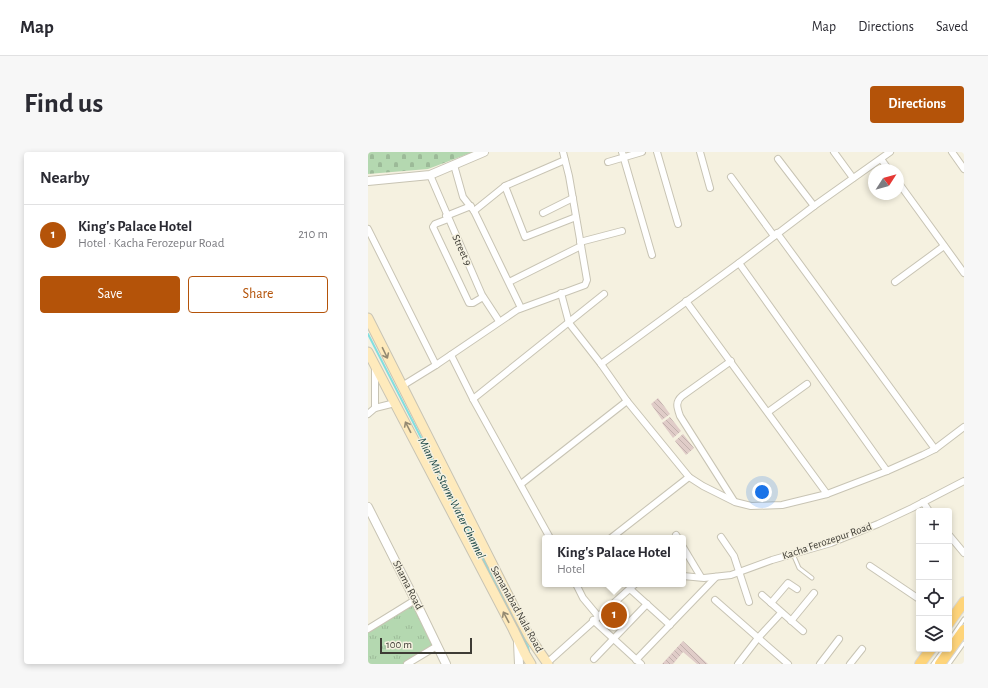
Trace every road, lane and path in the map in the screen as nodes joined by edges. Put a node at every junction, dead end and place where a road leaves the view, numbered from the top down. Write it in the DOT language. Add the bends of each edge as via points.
graph roads {
  1 [pos="484,152"];
  2 [pos="563,152"];
  3 [pos="642,152"];
  4 [pos="658,152"];
  5 [pos="700,152"];
  6 [pos="834,152"];
  7 [pos="890,152"];
  8 [pos="952,152"];
  9 [pos="623,155"];
  10 [pos="778,159"];
  11 [pos="881,159"];
  12 [pos="565,160"];
  13 [pos="608,162"];
  14 [pos="885,164"];
  15 [pos="454,165"];
  16 [pos="964,169"];
  17 [pos="430,175"];
  18 [pos="731,177"];
  19 [pos="854,178"];
  20 [pos="368,181"];
  21 [pos="506,186"];
  22 [pos="710,188"];
  23 [pos="904,190"];
  24 [pos="573,198"];
  25 [pos="814,206"];
  26 [pos="472,209"];
  27 [pos="543,213"];
  28 [pos="447,217"];
  29 [pos="576,217"];
  30 [pos="678,224"];
  31 [pos="368,229"];
  32 [pos="622,231"];
  33 [pos="775,235"];
  34 [pos="581,244"];
  35 [pos="944,246"];
  36 [pos="652,255"];
  37 [pos="739,263"];
  38 [pos="964,273"];
  39 [pos="509,282"];
  40 [pos="895,282"];
  41 [pos="561,293"];
  42 [pos="604,294"];
  43 [pos="483,297"];
  44 [pos="686,301"];
  45 [pos="521,308"];
  46 [pos="368,318"];
  47 [pos="499,321"];
  48 [pos="569,323"];
  49 [pos="377,336"];
  50 [pos="368,340"];
  51 [pos="368,352"];
  52 [pos="451,355"];
  53 [pos="731,361"];
  54 [pos="601,364"];
  55 [pos="436,365"];
  56 [pos="375,366"];
  57 [pos="807,384"];
  58 [pos="402,386"];
  59 [pos="473,399"];
  60 [pos="627,401"];
  61 [pos="396,403"];
  62 [pos="368,404"];
  63 [pos="372,410"];
  64 [pos="768,412"];
  65 [pos="964,428"];
  66 [pos="935,448"];
  67 [pos="888,471"];
  68 [pos="689,477"];
  69 [pos="964,481"];
  70 [pos="521,484"];
  71 [pos="827,494"];
  72 [pos="735,502"];
  73 [pos="923,502"];
  74 [pos="368,508"];
  75 [pos="927,508"];
  76 [pos="548,535"];
  77 [pos="615,535"];
  78 [pos="721,537"];
  79 [pos="952,539"];
  80 [pos="686,552"];
  81 [pos="964,553"];
  82 [pos="793,554"];
  83 [pos="870,566"];
  84 [pos="740,572"];
  85 [pos="686,576"];
  86 [pos="716,576"];
  87 [pos="701,578"];
  88 [pos="812,578"];
  89 [pos="578,587"];
  90 [pos="630,589"];
  91 [pos="797,589"];
  92 [pos="814,593"];
  93 [pos="762,595"];
  94 [pos="916,597"];
  95 [pos="415,600"];
  96 [pos="715,600"];
  97 [pos="749,602"];
  98 [pos="964,602"];
  99 [pos="771,603"];
  100 [pos="647,604"];
  101 [pos="781,613"];
  102 [pos="598,616"];
  103 [pos="952,618"];
  104 [pos="964,619"];
  105 [pos="593,620"];
  106 [pos="791,621"];
  107 [pos="670,625"];
  108 [pos="368,629"];
  109 [pos="803,630"];
  110 [pos="964,630"];
  111 [pos="952,637"];
  112 [pos="758,638"];
  113 [pos="518,639"];
  114 [pos="614,639"];
  115 [pos="839,639"];
  116 [pos="964,643"];
  117 [pos="437,646"];
  118 [pos="862,649"];
  119 [pos="929,652"];
  120 [pos="942,652"];
  121 [pos="594,659"];
  122 [pos="639,662"];
  123 [pos="547,663"];
  124 [pos="407,664"];
  125 [pos="446,664"];
  126 [pos="520,664"];
  127 [pos="531,664"];
  128 [pos="738,664"];
  129 [pos="788,664"];
  130 [pos="820,664"];
  131 [pos="850,664"];
  132 [pos="920,664"];
  133 [pos="933,664"];
  134 [pos="940,664"];
  135 [pos="949,664"];
  1 -- 15 [label="street"];
  2 -- 12 [label="street"];
  3 -- 9 [label="street"];
  4 -- 30 [label="street"];
  5 -- 22 [label="street"];
  6 -- 19 [label="street"];
  7 -- 11 [label="street"];
  8 -- 16 [label="street"];
  9 -- 13 [label="street"];
  9 -- 36 [label="street"];
  10 -- 25 [label="street"];
  11 -- 14 [label="street"];
  11 -- 19 [label="street"];
  12 -- 21 [label="street"];
  12 -- 24 [label="street"];
  15 -- 17 [label="street"];
  15 -- 26 [label="street" via="463,197"];
  17 -- 20 [label="street"];
  17 -- 28 [label="street, Street 9"];
  18 -- 33 [label="street"];
  19 -- 25 [label="street"];
  21 -- 26 [label="street"];
  21 -- 29 [label="street" via="525,237"];
  23 -- 35 [label="street"];
  24 -- 27 [label="street"];
  24 -- 29 [label="street"];
  25 -- 33 [label="street"];
  26 -- 28 [label="street"];
  26 -- 39 [label="street"];
  28 -- 43 [label="street, Street 9"];
  28 -- 43 [label="street" via="433,227 469,303"];
  29 -- 34 [label="street"];
  31 -- 55 [label="street"];
  32 -- 34 [label="street"];
  33 -- 37 [label="street"];
  33 -- 66 [label="street"];
  34 -- 39 [label="street"];
  34 -- 41 [label="street" via="587,280 585,285"];
  35 -- 38 [label="street"];
  35 -- 40 [label="street"];
  37 -- 44 [label="street"];
  37 -- 67 [label="street"];
  39 -- 45 [label="street"];
  41 -- 45 [label="street"];
  41 -- 48 [label="street"];
  42 -- 48 [label="street"];
  43 -- 47 [label="street, Street 9"];
  44 -- 53 [label="street"];
  44 -- 54 [label="street"];
  45 -- 47 [label="street"];
  46 -- 49 [label="main road, Samanabad Nala Road"];
  47 -- 52 [label="street"];
  48 -- 54 [label="street"];
  48 -- 59 [label="street"];
  49 -- 50 [label="main road"];
  49 -- 58 [label="main road, Samanabad Nala Road, one-way"];
  51 -- 56 [label="main road"];
  52 -- 55 [label="street"];
  52 -- 59 [label="street"];
  53 -- 64 [label="street"];
  53 -- 72 [label="street" via="678,399 676,405 680,416"];
  54 -- 60 [label="street"];
  55 -- 58 [label="street"];
  56 -- 61 [label="main road"];
  56 -- 63 [label="street"];
  57 -- 64 [label="street"];
  58 -- 123 [label="main road, Samanabad Nala Road" via="530,638"];
  59 -- 70 [label="street"];
  60 -- 68 [label="street"];
  60 -- 70 [label="street"];
  61 -- 63 [label="street"];
  113 -- 61 [label="main road, one-way"];
  62 -- 63 [label="street"];
  64 -- 71 [label="street"];
  65 -- 66 [label="street"];
  66 -- 67 [label="street"];
  67 -- 71 [label="street"];
  68 -- 72 [label="street"];
  68 -- 77 [label="street"];
  69 -- 73 [label="street, Kacha Ferozepur Road"];
  70 -- 76 [label="street"];
  71 -- 72 [label="street" via="782,504 751,506"];
  73 -- 75 [label="street"];
  73 -- 82 [label="street, Kacha Ferozepur Road" via="878,524"];
  74 -- 95 [label="street, Shama Road"];
  78 -- 84 [label="street" via="734,556"];
  79 -- 81 [label="street"];
  80 -- 87 [label="street"];
  82 -- 84 [label="street, Kacha Ferozepur Road"];
  82 -- 88 [label="lane" via="799,568"];
  83 -- 94 [label="street"];
  84 -- 86 [label="street, Kacha Ferozepur Road"];
  84 -- 97 [label="street"];
  85 -- 87 [label="street, Kacha Ferozepur Road"];
  86 -- 87 [label="street, Kacha Ferozepur Road"];
  86 -- 107 [label="street"];
  89 -- 102 [label="street"];
  90 -- 100 [label="street"];
  90 -- 102 [label="street"];
  91 -- 99 [label="street" via="788,583"];
  92 -- 106 [label="street"];
  93 -- 99 [label="street"];
  95 -- 108 [label="street"];
  95 -- 117 [label="street, Shama Road"];
  96 -- 112 [label="street"];
  98 -- 103 [label="main road"];
  99 -- 101 [label="street"];
  100 -- 107 [label="street"];
  100 -- 114 [label="street"];
  101 -- 106 [label="street"];
  101 -- 112 [label="street"];
  102 -- 105 [label="street"];
  104 -- 111 [label="lane"];
  105 -- 114 [label="street"];
  105 -- 123 [label="street"];
  106 -- 109 [label="street"];
  107 -- 122 [label="street"];
  110 -- 134 [label="main road"];
  112 -- 128 [label="street"];
  112 -- 129 [label="street"];
  113 -- 126 [label="street"];
  113 -- 127 [label="main road"];
  114 -- 121 [label="street"];
  114 -- 122 [label="street"];
  115 -- 130 [label="street"];
  116 -- 135 [label="lane"];
  117 -- 124 [label="street"];
  117 -- 125 [label="street, Shama Road"];
  118 -- 131 [label="street"];
  119 -- 132 [label="main road"];
  120 -- 133 [label="lane"];
}
